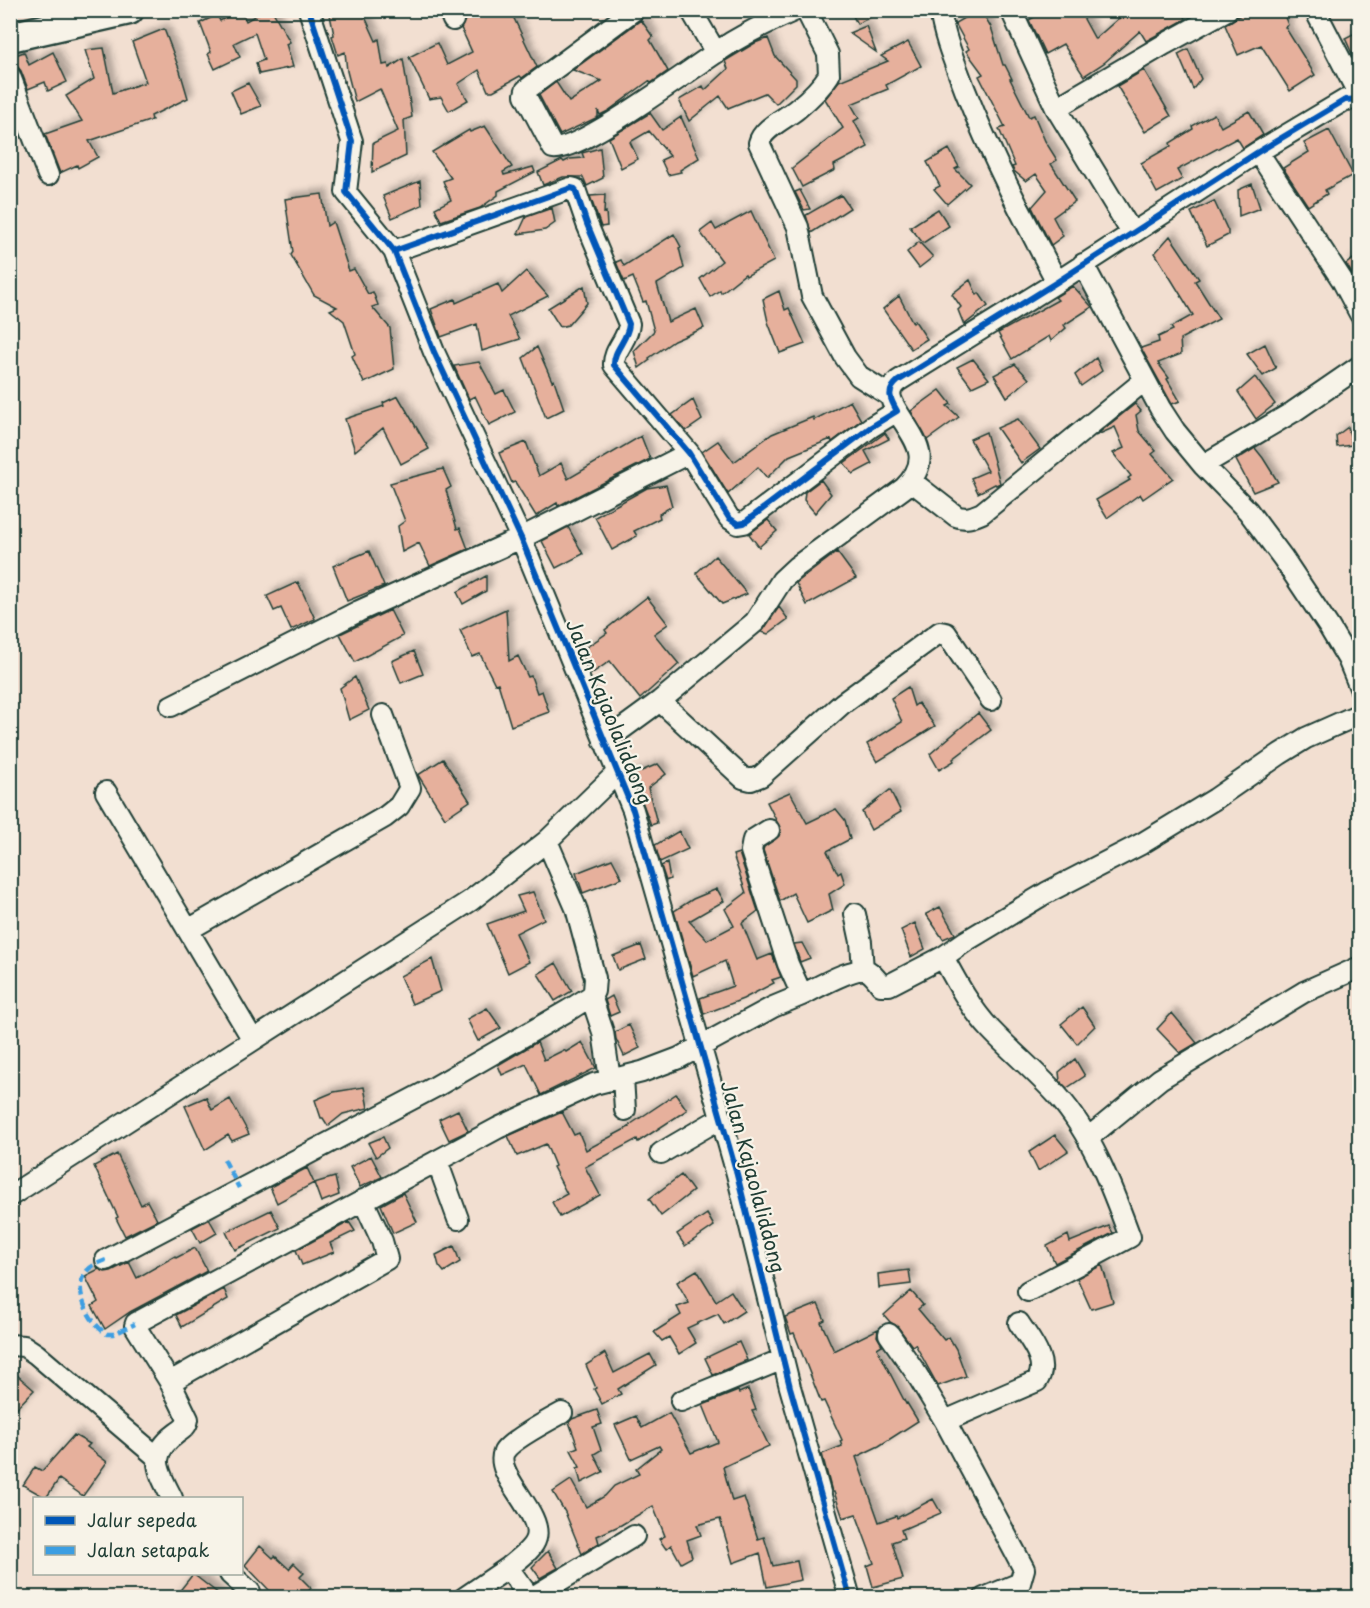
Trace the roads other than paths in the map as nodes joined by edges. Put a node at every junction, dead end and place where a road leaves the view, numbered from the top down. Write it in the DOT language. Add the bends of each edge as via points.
graph roads {
  1 [pos="129,10"];
  2 [pos="309,10"];
  3 [pos="634,10"];
  4 [pos="691,10"];
  5 [pos="796,10"];
  6 [pos="806,10"];
  7 [pos="940,10"];
  8 [pos="1227,10"];
  9 [pos="1315,10"];
  10 [pos="1017,12"];
  11 [pos="10,37"];
  12 [pos="717,53"];
  13 [pos="10,76"];
  14 [pos="1359,98"];
  15 [pos="1056,108"];
  16 [pos="1258,152"];
  17 [pos="48,175"];
  18 [pos="1132,233"];
  19 [pos="394,251"];
  20 [pos="1083,264"];
  21 [pos="1057,282"];
  22 [pos="1359,314"];
  23 [pos="1359,366"];
  24 [pos="1145,380"];
  25 [pos="893,403"];
  26 [pos="689,453"];
  27 [pos="1203,465"];
  28 [pos="911,481"];
  29 [pos="521,538"];
  30 [pos="1359,687"];
  31 [pos="991,700"];
  32 [pos="660,701"];
  33 [pos="171,706"];
  34 [pos="383,714"];
  35 [pos="1359,714"];
  36 [pos="604,742"];
  37 [pos="617,773"];
  38 [pos="106,792"];
  39 [pos="769,830"];
  40 [pos="547,841"];
  41 [pos="855,914"];
  42 [pos="188,930"];
  43 [pos="942,957"];
  44 [pos="1359,967"];
  45 [pos="863,970"];
  46 [pos="802,995"];
  47 [pos="591,996"];
  48 [pos="253,1040"];
  49 [pos="700,1047"];
  50 [pos="616,1078"];
  51 [pos="625,1110"];
  52 [pos="721,1118"];
  53 [pos="1088,1138"];
  54 [pos="661,1153"];
  55 [pos="437,1161"];
  56 [pos="10,1196"];
  57 [pos="363,1200"];
  58 [pos="458,1219"];
  59 [pos="106,1260"];
  60 [pos="1028,1291"];
  61 [pos="1019,1323"];
  62 [pos="889,1334"];
  63 [pos="10,1345"];
  64 [pos="783,1359"];
  65 [pos="170,1382"];
  66 [pos="681,1401"];
  67 [pos="562,1413"];
  68 [pos="945,1421"];
  69 [pos="157,1456"];
  70 [pos="172,1497"];
  71 [pos="634,1536"];
  72 [pos="508,1568"];
  73 [pos="231,1575"];
  74 [pos="250,1592"];
  75 [pos="464,1598"];
  76 [pos="530,1598"];
  77 [pos="850,1598"];
  78 [pos="984,1598"];
  1 -- 11 [label="highway"];
  2 -- 19 [label="street, Jalan Kajaolaliddong" via="352,141 346,192"];
  3 -- 12 [label="street" via="526,90 525,95 553,148 568,146 590,135"];
  4 -- 12 [label="street"];
  5 -- 12 [label="street"];
  6 -- 25 [label="street" via="828,54 829,75 797,109 762,135 759,143 798,227 812,296 858,376"];
  7 -- 21 [label="street" via="945,38 976,116"];
  8 -- 15 [label="street"];
  9 -- 14 [label="street"];
  10 -- 15 [label="street"];
  13 -- 17 [label="street"];
  14 -- 16 [label="street" via="1345,100"];
  15 -- 18 [label="street"];
  16 -- 18 [label="street"];
  16 -- 22 [label="street" via="1342,280"];
  18 -- 20 [label="street"];
  19 -- 26 [label="street" via="574,188 629,324 614,365"];
  19 -- 29 [label="street, Jalan Kajaolaliddong" via="434,352"];
  20 -- 21 [label="street"];
  20 -- 24 [label="street"];
  21 -- 25 [label="street" via="898,381 891,388"];
  23 -- 27 [label="street" via="1293,412"];
  24 -- 27 [label="street" via="1175,431"];
  24 -- 28 [label="street" via="971,518 956,516"];
  25 -- 26 [label="street" via="863,433 744,524 729,518"];
  25 -- 28 [label="street" via="920,452 920,467"];
  26 -- 29 [label="street"];
  27 -- 30 [label="street" via="1248,511 1283,558 1348,659"];
  28 -- 32 [label="street" via="796,567 782,580 755,622"];
  29 -- 33 [label="street" via="359,611"];
  29 -- 36 [label="street, Jalan Kajaolaliddong"];
  31 -- 32 [label="street" via="946,633 940,632 843,703 751,780 743,778"];
  32 -- 36 [label="street"];
  34 -- 42 [label="street" via="410,788 399,806"];
  35 -- 43 [label="street" via="1306,738 1141,844 1046,893"];
  36 -- 37 [label="street, Jalan Kajaolaliddong"];
  37 -- 40 [label="street"];
  37 -- 49 [label="street, Jalan Kajaolaliddong" via="633,810"];
  38 -- 42 [label="street"];
  39 -- 46 [label="street" via="753,840 751,851"];
  40 -- 47 [label="street" via="576,908 589,953 595,978"];
  40 -- 48 [label="street" via="470,901"];
  41 -- 45 [label="street"];
  42 -- 48 [label="street"];
  43 -- 45 [label="street" via="886,986"];
  43 -- 53 [label="street" via="990,1029 1058,1096"];
  44 -- 53 [label="street" via="1304,992 1160,1079"];
  45 -- 46 [label="street"];
  46 -- 49 [label="street"];
  47 -- 50 [label="street"];
  47 -- 59 [label="street" via="435,1087"];
  48 -- 56 [label="street"];
  49 -- 50 [label="street" via="662,1065"];
  49 -- 52 [label="street, Jalan Kajaolaliddong"];
  50 -- 51 [label="street"];
  50 -- 55 [label="street" via="559,1099"];
  52 -- 54 [label="street"];
  52 -- 64 [label="street, Jalan Kajaolaliddong"];
  53 -- 60 [label="street" via="1130,1237"];
  55 -- 57 [label="street"];
  55 -- 58 [label="street"];
  57 -- 65 [label="street" via="387,1259"];
  57 -- 65 [label="street" via="136,1323"];
  61 -- 68 [label="street" via="1040,1358 1037,1381"];
  62 -- 68 [label="street"];
  63 -- 69 [label="street" via="24,1346 36,1354"];
  64 -- 66 [label="street"];
  64 -- 77 [label="street, Jalan Kajaolaliddong"];
  65 -- 69 [label="street" via="188,1423 164,1444"];
  67 -- 72 [label="street" via="509,1445 503,1455 504,1467 537,1532 530,1548"];
  68 -- 78 [label="street" via="1024,1569 1020,1583"];
  69 -- 70 [label="street"];
  71 -- 76 [label="street"];
  72 -- 75 [label="street"];
  72 -- 76 [label="street"];
  73 -- 74 [label="street"];
}
